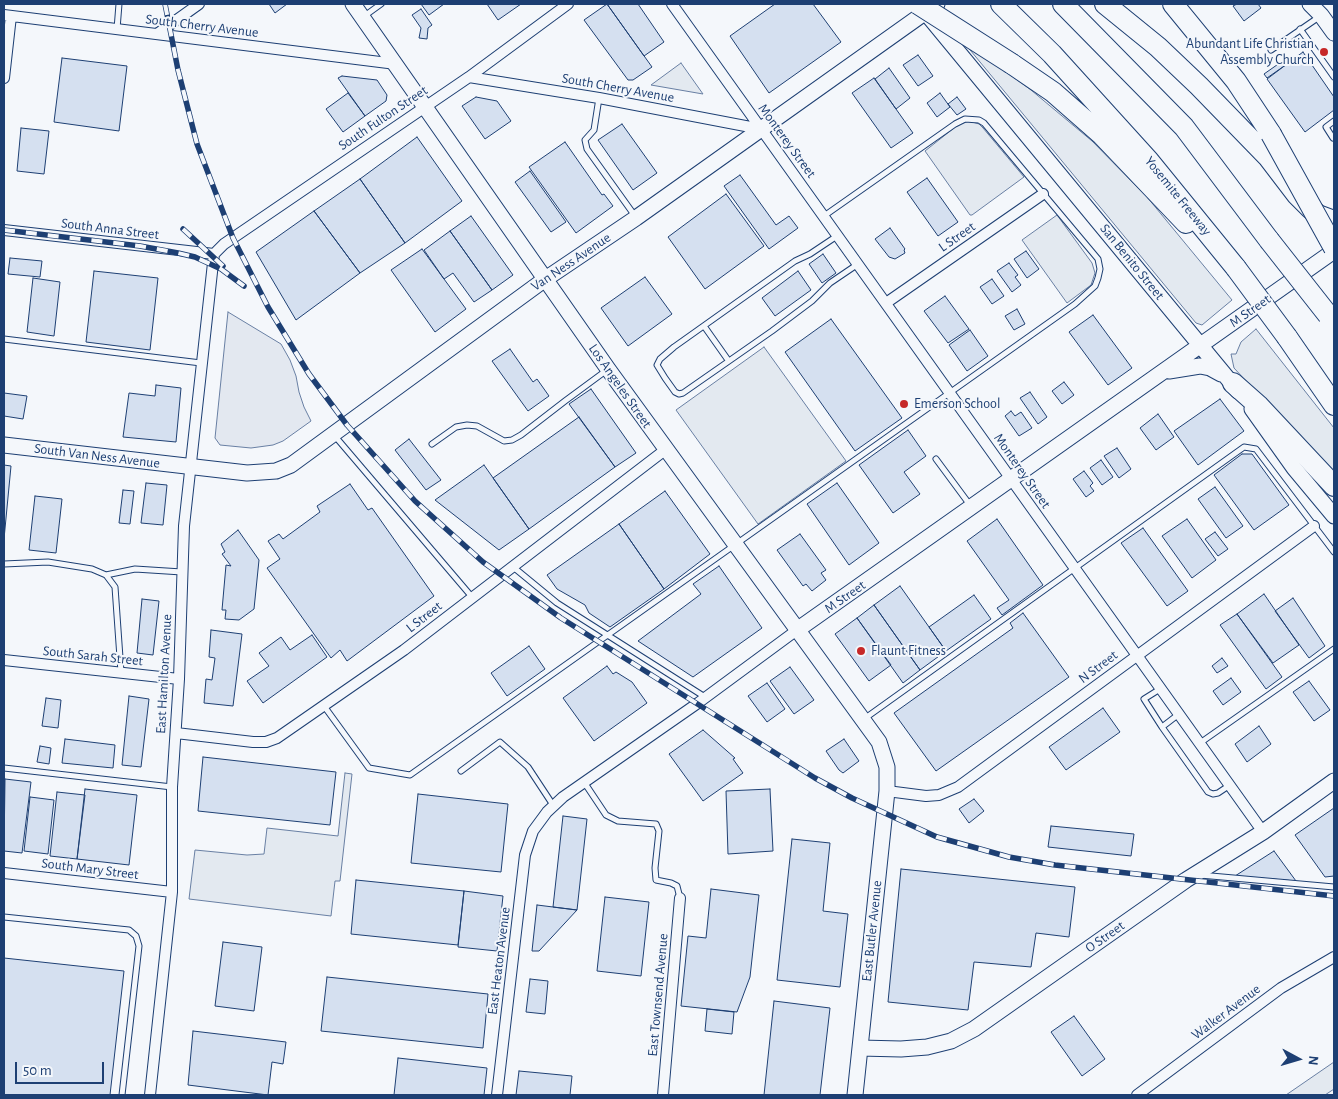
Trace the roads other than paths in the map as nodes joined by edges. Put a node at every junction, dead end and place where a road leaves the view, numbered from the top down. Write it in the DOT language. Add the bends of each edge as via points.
graph roads {
  1 [pos="120,4"];
  2 [pos="200,4"];
  3 [pos="353,4"];
  4 [pos="381,4"];
  5 [pos="568,4"];
  6 [pos="672,4"];
  7 [pos="1063,4"];
  8 [pos="1105,4"];
  9 [pos="1173,4"];
  10 [pos="1310,4"];
  11 [pos="924,6"];
  12 [pos="1004,7"];
  13 [pos="7,15"];
  14 [pos="1321,15"];
  15 [pos="363,17"];
  16 [pos="117,29"];
  17 [pos="1300,29"];
  18 [pos="1334,33"];
  19 [pos="157,34"];
  20 [pos="1271,50"];
  21 [pos="396,64"];
  22 [pos="469,77"];
  23 [pos="1334,77"];
  24 [pos="4,78"];
  25 [pos="599,98"];
  26 [pos="425,106"];
  27 [pos="1334,121"];
  28 [pos="761,129"];
  29 [pos="1333,138"];
  30 [pos="1043,194"];
  31 [pos="824,216"];
  32 [pos="636,218"];
  33 [pos="1334,221"];
  34 [pos="4,230"];
  35 [pos="838,236"];
  36 [pos="1334,250"];
  37 [pos="214,254"];
  38 [pos="858,264"];
  39 [pos="1236,268"];
  40 [pos="544,280"];
  41 [pos="886,303"];
  42 [pos="1331,319"];
  43 [pos="704,326"];
  44 [pos="4,339"];
  45 [pos="1200,346"];
  46 [pos="728,360"];
  47 [pos="202,363"];
  48 [pos="608,369"];
  49 [pos="1165,371"];
  50 [pos="1233,384"];
  51 [pos="950,393"];
  52 [pos="1334,405"];
  53 [pos="333,435"];
  54 [pos="432,444"];
  55 [pos="4,445"];
  56 [pos="665,450"];
  57 [pos="936,459"];
  58 [pos="190,467"];
  59 [pos="1012,479"];
  60 [pos="1334,486"];
  61 [pos="972,507"];
  62 [pos="1334,516"];
  63 [pos="1314,526"];
  64 [pos="736,544"];
  65 [pos="1334,552"];
  66 [pos="4,564"];
  67 [pos="512,566"];
  68 [pos="1075,568"];
  69 [pos="182,572"];
  70 [pos="106,575"];
  71 [pos="472,597"];
  72 [pos="798,630"];
  73 [pos="607,636"];
  74 [pos="1334,649"];
  75 [pos="1137,655"];
  76 [pos="4,660"];
  77 [pos="120,673"];
  78 [pos="179,679"];
  79 [pos="1161,688"];
  80 [pos="705,697"];
  81 [pos="323,706"];
  82 [pos="1179,714"];
  83 [pos="864,719"];
  84 [pos="1162,727"];
  85 [pos="176,733"];
  86 [pos="1200,743"];
  87 [pos="887,767"];
  88 [pos="4,768"];
  89 [pos="461,771"];
  90 [pos="1334,781"];
  91 [pos="584,782"];
  92 [pos="1230,785"];
  93 [pos="172,787"];
  94 [pos="887,791"];
  95 [pos="554,806"];
  96 [pos="533,831"];
  97 [pos="1263,832"];
  98 [pos="4,873"];
  99 [pos="1194,875"];
  100 [pos="1334,887"];
  101 [pos="172,892"];
  102 [pos="680,898"];
  103 [pos="4,917"];
  104 [pos="1334,957"];
  105 [pos="860,1048"];
  106 [pos="122,1095"];
  107 [pos="150,1095"];
  108 [pos="498,1095"];
  109 [pos="663,1095"];
  110 [pos="855,1095"];
  111 [pos="1137,1095"];
  1 -- 16 [label="lane"];
  2 -- 19 [label="street"];
  3 -- 15 [label="street, Los Angeles Street"];
  4 -- 15 [label="lane"];
  5 -- 22 [label="street, South Fulton Street"];
  6 -- 28 [label="street, Monterey Street"];
  7 -- 42 [label="highway, bridge" via="1184,127"];
  8 -- 33 [label="highway" via="1199,86 1268,157 1310,208"];
  9 -- 36 [label="highway, bridge" via="1236,80 1271,134"];
  10 -- 14 [label="street"];
  11 -- 28 [label="street, Van Ness Avenue"];
  11 -- 39 [label="highway, bridge" via="1053,92 1102,135 1178,216"];
  11 -- 45 [label="street, San Benito Street"];
  12 -- 39 [label="highway, Yosemite Freeway" via="1052,54 1149,161"];
  13 -- 16 [label="street, South Cherry Avenue"];
  13 -- 24 [label="street"];
  14 -- 17 [label="lane"];
  14 -- 18 [label="street"];
  15 -- 21 [label="street, Los Angeles Street"];
  16 -- 19 [label="street, South Cherry Avenue"];
  17 -- 20 [label="lane"];
  17 -- 23 [label="lane"];
  19 -- 21 [label="street, South Cherry Avenue"];
  21 -- 26 [label="street, Los Angeles Street"];
  22 -- 25 [label="street, South Cherry Avenue"];
  22 -- 26 [label="street, South Fulton Street"];
  25 -- 28 [label="street, South Cherry Avenue"];
  25 -- 32 [label="lane" via="594,130 585,140 587,149"];
  26 -- 37 [label="street, South Fulton Street"];
  26 -- 40 [label="street, Los Angeles Street"];
  27 -- 29 [label="lane" via="1326,127"];
  28 -- 31 [label="street, Monterey Street"];
  28 -- 32 [label="street, Van Ness Avenue"];
  30 -- 31 [label="lane" via="984,123 965,118"];
  30 -- 41 [label="street, L Street"];
  30 -- 51 [label="lane" via="1098,259 1100,269 1095,286 1075,304"];
  31 -- 35 [label="street, Monterey Street"];
  32 -- 40 [label="street, Van Ness Avenue"];
  34 -- 37 [label="street, South Anna Street"];
  35 -- 38 [label="street, Monterey Street"];
  35 -- 43 [label="lane" via="794,260"];
  36 -- 45 [label="street, M Street"];
  37 -- 47 [label="street, East Hamilton Avenue"];
  38 -- 41 [label="street, Monterey Street"];
  38 -- 46 [label="lane" via="772,331"];
  39 -- 52 [label="highway, Yosemite Freeway, bridge"];
  40 -- 48 [label="street, Los Angeles Street"];
  40 -- 53 [label="street, Van Ness Avenue"];
  41 -- 51 [label="street, Monterey Street"];
  43 -- 46 [label="lane"];
  43 -- 46 [label="lane" via="660,359 657,365 665,378 680,394"];
  44 -- 47 [label="lane"];
  45 -- 49 [label="street, M Street"];
  45 -- 50 [label="street, San Benito Street"];
  47 -- 58 [label="street, East Hamilton Avenue"];
  48 -- 54 [label="lane" via="512,440 504,442 477,426 467,425 456,426"];
  48 -- 56 [label="street, Los Angeles Street"];
  49 -- 50 [label="street, M Street" via="1187,367 1210,368"];
  49 -- 59 [label="street, M Street"];
  50 -- 60 [label="highway" via="1259,406"];
  50 -- 62 [label="street, San Benito Street" via="1294,468"];
  51 -- 59 [label="street, Monterey Street"];
  51 -- 64 [label="lane"];
  53 -- 58 [label="street, Van Ness Avenue" via="291,465 276,471"];
  53 -- 71 [label="lane"];
  55 -- 58 [label="street, South Van Ness Avenue"];
  56 -- 64 [label="street, Los Angeles Street"];
  56 -- 67 [label="street, L Street"];
  57 -- 61 [label="lane"];
  58 -- 69 [label="street, East Hamilton Avenue"];
  59 -- 61 [label="street, M Street"];
  59 -- 68 [label="street, Monterey Street"];
  61 -- 72 [label="street, M Street"];
  63 -- 65 [label="lane"];
  63 -- 68 [label="lane" via="1256,449 1244,447"];
  63 -- 75 [label="street, N Street"];
  64 -- 72 [label="street, Los Angeles Street"];
  64 -- 73 [label="lane"];
  66 -- 70 [label="lane" via="48,562 92,569"];
  67 -- 71 [label="street, L Street"];
  67 -- 73 [label="lane" via="557,603"];
  68 -- 75 [label="street, Monterey Street"];
  68 -- 83 [label="lane"];
  69 -- 70 [label="lane" via="135,569"];
  69 -- 78 [label="street, East Hamilton Avenue"];
  70 -- 77 [label="lane" via="114,587"];
  71 -- 81 [label="street, L Street" via="404,650"];
  72 -- 80 [label="street, M Street"];
  72 -- 83 [label="street, Los Angeles Street"];
  73 -- 80 [label="lane"];
  73 -- 81 [label="lane" via="410,775 369,768"];
  74 -- 86 [label="lane"];
  75 -- 79 [label="street, Monterey Street"];
  75 -- 94 [label="street, N Street" via="973,777 948,792 926,796"];
  76 -- 77 [label="street, South Sarah Street"];
  77 -- 78 [label="street, South Sarah Street"];
  78 -- 85 [label="street, East Hamilton Avenue"];
  79 -- 82 [label="street, Monterey Street"];
  79 -- 84 [label="lane" via="1144,699"];
  80 -- 91 [label="street, M Street"];
  81 -- 85 [label="street, L Street" via="278,738 266,742"];
  82 -- 84 [label="lane"];
  82 -- 86 [label="street, Monterey Street"];
  83 -- 87 [label="street, Los Angeles Street" via="879,742"];
  84 -- 92 [label="lane" via="1208,792 1218,793"];
  85 -- 93 [label="street, East Hamilton Avenue"];
  86 -- 92 [label="street, Monterey Street"];
  87 -- 94 [label="street, East Butler Avenue"];
  88 -- 93 [label="lane"];
  89 -- 95 [label="lane" via="500,742 528,767"];
  90 -- 97 [label="street, O Street"];
  91 -- 95 [label="street, M Street"];
  91 -- 102 [label="lane" via="606,815 618,821 656,824 659,831 656,880 677,886"];
  92 -- 97 [label="street, Monterey Street"];
  93 -- 101 [label="street, East Hamilton Avenue"];
  94 -- 105 [label="street, East Butler Avenue"];
  95 -- 96 [label="street, M Street"];
  96 -- 108 [label="street, East Heaton Avenue" via="525,855"];
  97 -- 99 [label="street, O Street"];
  98 -- 101 [label="street, South Mary Street"];
  99 -- 100 [label="lane"];
  99 -- 105 [label="street, O Street" via="951,1041 901,1049"];
  101 -- 107 [label="street, East Hamilton Avenue"];
  102 -- 109 [label="street, East Townsend Avenue"];
  103 -- 106 [label="lane" via="129,930 136,936 139,946"];
  104 -- 111 [label="street, Walker Avenue" via="1281,988"];
  105 -- 110 [label="street, East Butler Avenue"];
}
